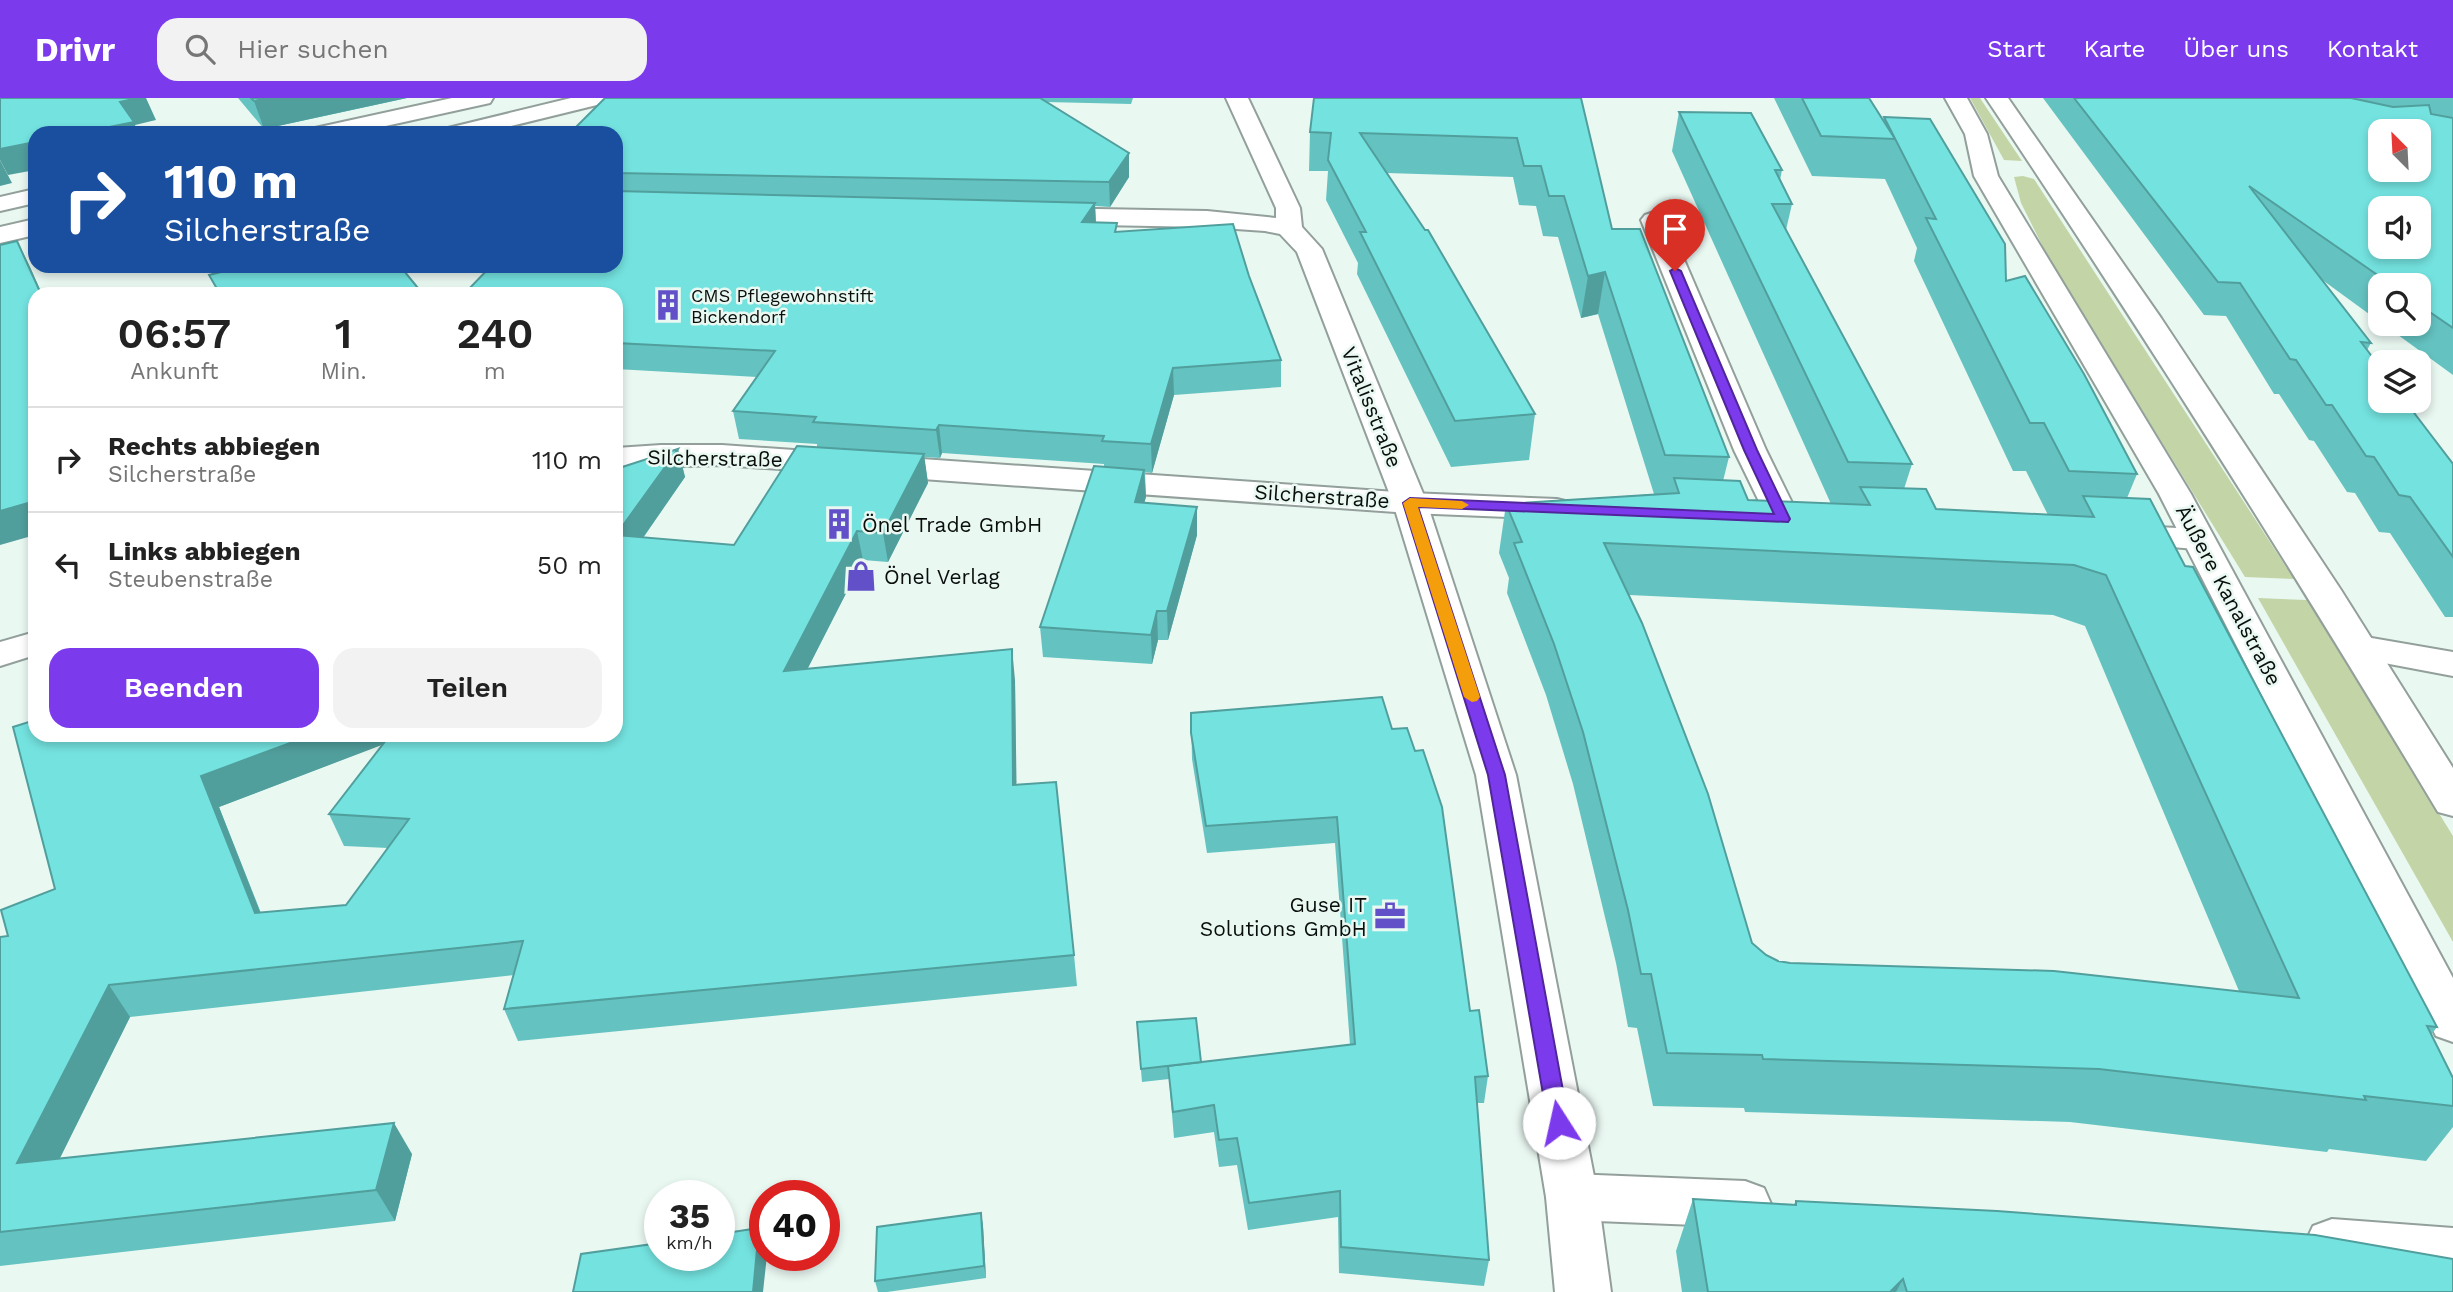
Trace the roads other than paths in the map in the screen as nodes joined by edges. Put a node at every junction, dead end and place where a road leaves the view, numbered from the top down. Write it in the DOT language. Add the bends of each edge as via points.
graph roads {
  1 [pos="482,98"];
  2 [pos="489,98"];
  3 [pos="597,98"];
  4 [pos="1237,98"];
  5 [pos="1956,98"];
  6 [pos="1997,98"];
  7 [pos="355,126"];
  8 [pos="403,126"];
  9 [pos="484,126"];
  10 [pos="2002,173"];
  11 [pos="2051,179"];
  12 [pos="28,198"];
  13 [pos="0,204"];
  14 [pos="1023,216"];
  15 [pos="1654,220"];
  16 [pos="28,229"];
  17 [pos="1289,229"];
  18 [pos="0,235"];
  19 [pos="623,458"];
  20 [pos="1410,503"];
  21 [pos="1588,510"];
  22 [pos="1741,517"];
  23 [pos="2082,533"];
  24 [pos="2197,539"];
  25 [pos="28,645"];
  26 [pos="2360,648"];
  27 [pos="0,654"];
  28 [pos="2453,664"];
  29 [pos="2453,803"];
  30 [pos="2453,1023"];
  31 [pos="1572,1197"];
  32 [pos="1792,1206"];
  33 [pos="2287,1239"];
  34 [pos="2453,1253"];
  35 [pos="1583,1292"];
  1 -- 7 [label="street"];
  2 -- 8 [label="street"];
  3 -- 9 [label="street"];
  4 -- 17 [label="street, Vitalisstraße" via="1288,208"];
  5 -- 10 [label="street, Äußere Kanalstraße"];
  6 -- 11 [label="street"];
  10 -- 11 [label="street" via="2034,173"];
  10 -- 24 [label="street, Äußere Kanalstraße"];
  11 -- 26 [label="street" via="2147,318"];
  12 -- 13 [label="street"];
  14 -- 17 [label="street" via="1227,220"];
  15 -- 22 [label="street" via="1750,450 1797,519"];
  16 -- 18 [label="street"];
  17 -- 20 [label="street, Vitalisstraße" via="1309,249"];
  19 -- 20 [label="street, Silcherstraße" via="722,455"];
  20 -- 21 [label="street, Silcherstraße"];
  20 -- 31 [label="street, Vitalisstraße" via="1496,775"];
  23 -- 24 [label="street"];
  24 -- 30 [label="street, Äußere Kanalstraße"];
  25 -- 27 [label="street"];
  26 -- 28 [label="street"];
  26 -- 29 [label="street"];
  31 -- 32 [label="street"];
  31 -- 35 [label="street, Vitalisstraße"];
  33 -- 34 [label="street"];
}
